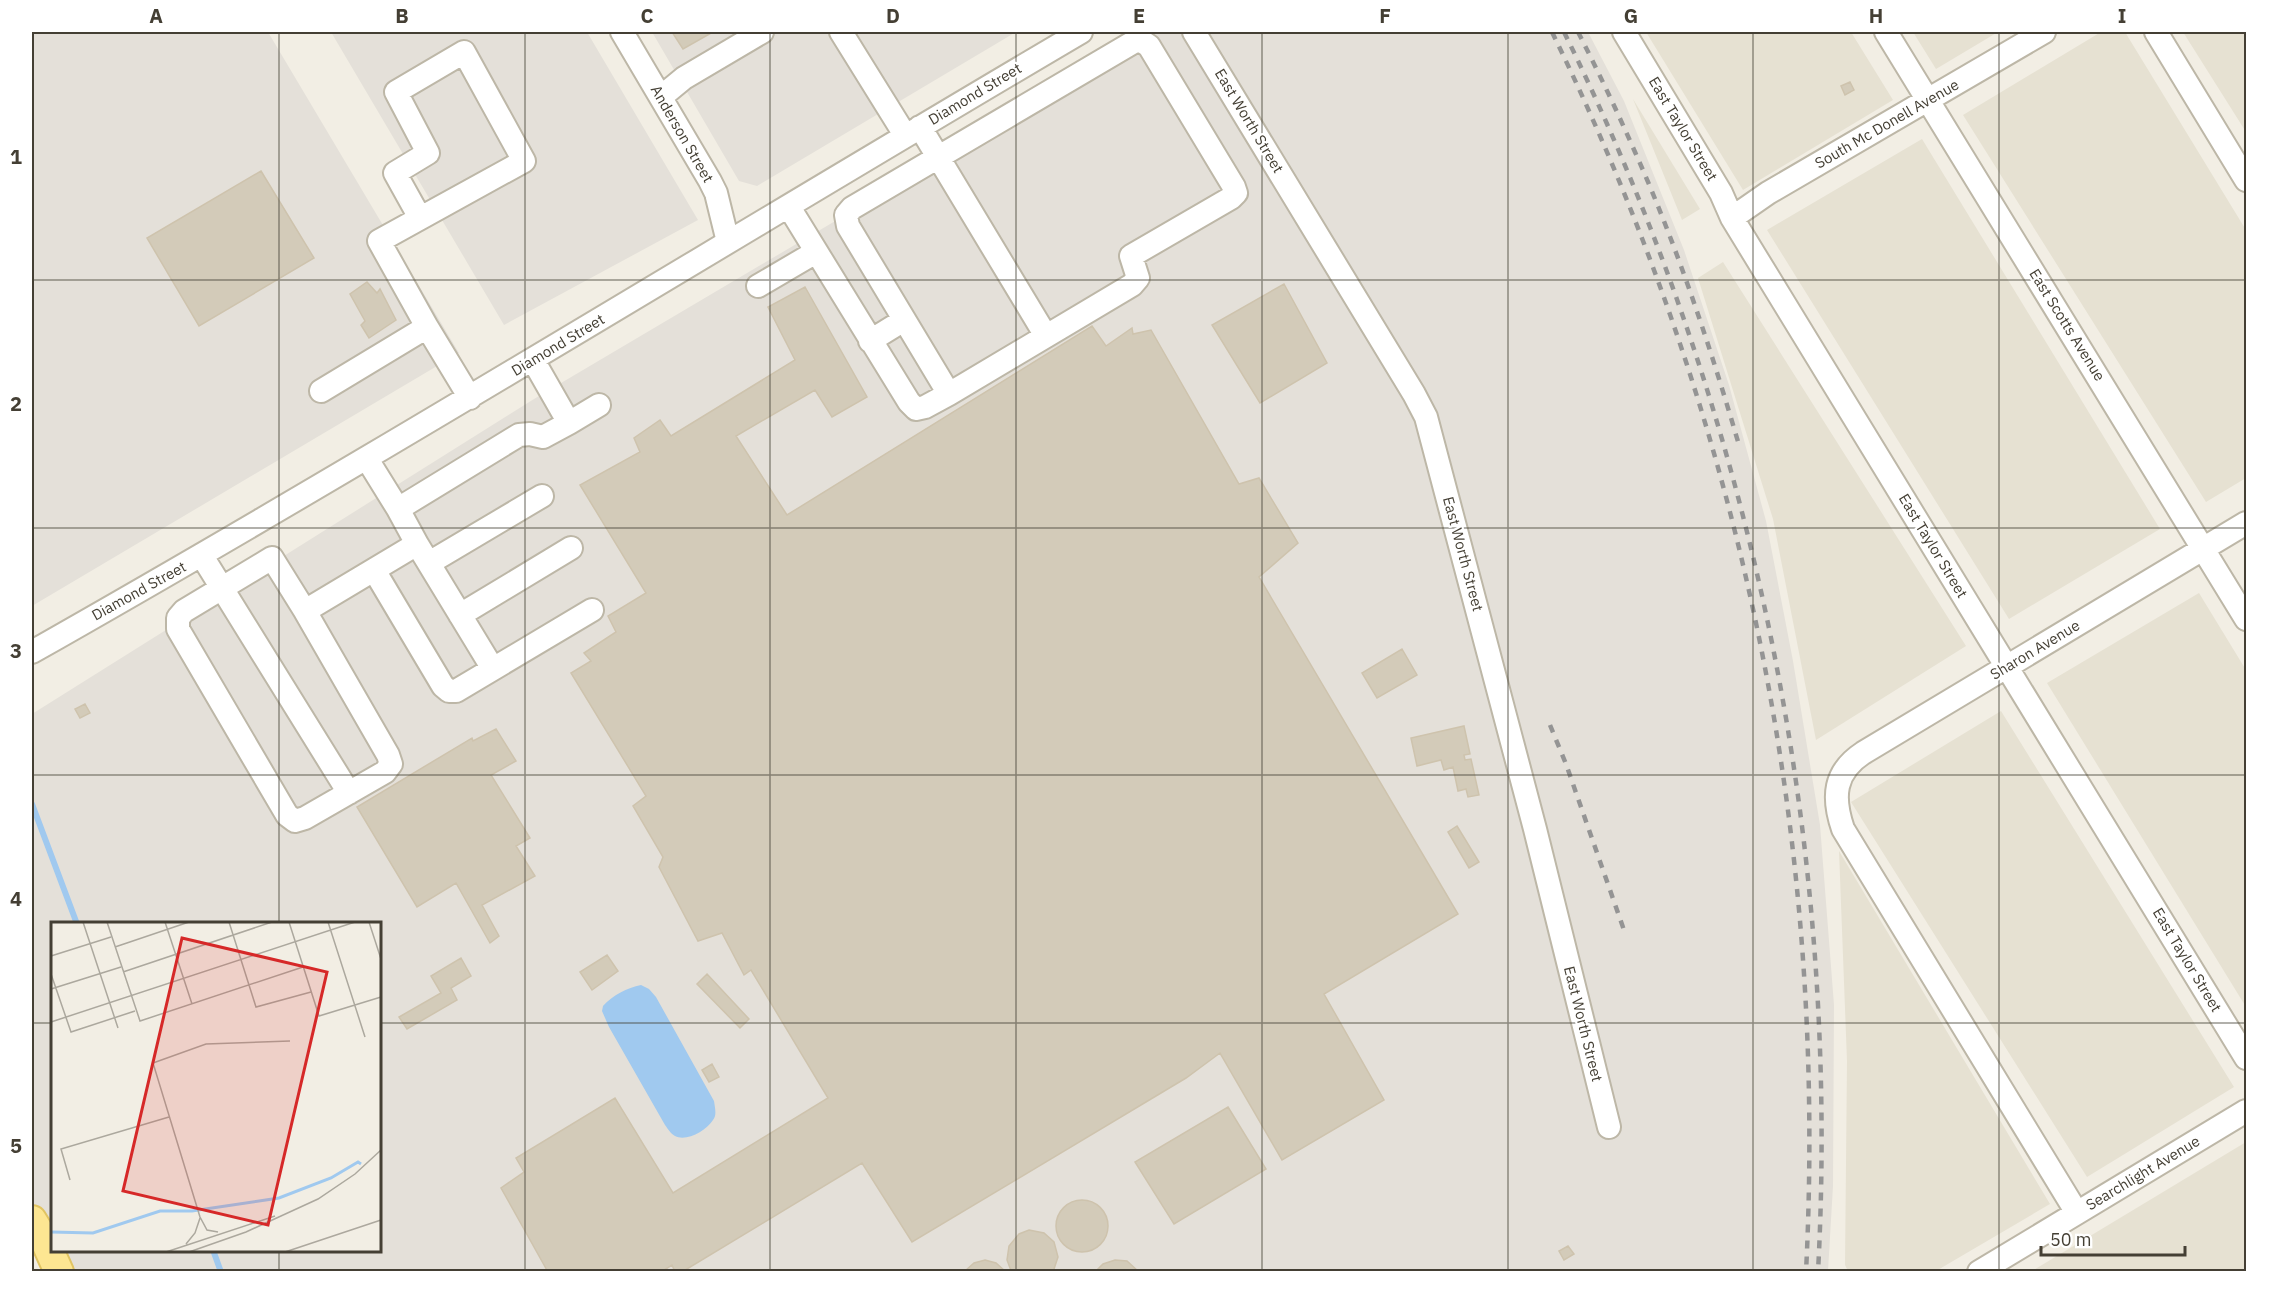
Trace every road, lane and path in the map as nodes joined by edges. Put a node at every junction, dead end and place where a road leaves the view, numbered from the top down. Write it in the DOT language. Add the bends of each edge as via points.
graph roads {
  1 [pos="622,32"];
  2 [pos="762,32"];
  3 [pos="841,32"];
  4 [pos="1081,32"];
  5 [pos="1194,32"];
  6 [pos="1624,32"];
  7 [pos="1886,32"];
  8 [pos="2044,32"];
  9 [pos="2156,32"];
  10 [pos="661,97"];
  11 [pos="1929,100"];
  12 [pos="912,131"];
  13 [pos="939,156"];
  14 [pos="2247,180"];
  15 [pos="789,207"];
  16 [pos="420,218"];
  17 [pos="1732,218"];
  18 [pos="728,242"];
  19 [pos="816,252"];
  20 [pos="758,286"];
  21 [pos="904,320"];
  22 [pos="427,327"];
  23 [pos="1046,336"];
  24 [pos="870,341"];
  25 [pos="533,360"];
  26 [pos="321,391"];
  27 [pos="949,394"];
  28 [pos="470,398"];
  29 [pos="599,405"];
  30 [pos="569,423"];
  31 [pos="367,459"];
  32 [pos="542,496"];
  33 [pos="398,509"];
  34 [pos="2247,524"];
  35 [pos="253,525"];
  36 [pos="571,548"];
  37 [pos="2204,549"];
  38 [pos="423,554"];
  39 [pos="202,556"];
  40 [pos="272,558"];
  41 [pos="374,570"];
  42 [pos="223,588"];
  43 [pos="592,610"];
  44 [pos="305,611"];
  45 [pos="460,615"];
  46 [pos="2247,619"];
  47 [pos="32,652"];
  48 [pos="2007,667"];
  49 [pos="493,669"];
  50 [pos="349,793"];
  51 [pos="2247,1058"];
  52 [pos="2247,1111"];
  53 [pos="1609,1127"];
  54 [pos="2077,1213"];
  55 [pos="32,1220"];
  56 [pos="59,1272"];
  57 [pos="1978,1272"];
  1 -- 10 [label="street, Anderson Street"];
  2 -- 10 [label="street" via="684,78"];
  3 -- 12 [label="street"];
  4 -- 12 [label="street, Diamond Street"];
  5 -- 53 [label="street, East Worth Street" via="1426,417"];
  6 -- 17 [label="street, East Taylor Street" via="1721,193"];
  7 -- 11 [label="street, East Scotts Avenue"];
  8 -- 11 [label="street, South Mc Donell Avenue"];
  9 -- 14 [label="street"];
  10 -- 18 [label="street, Anderson Street" via="713,187"];
  11 -- 17 [label="street, South Mc Donell Avenue"];
  11 -- 37 [label="street, East Scotts Avenue"];
  12 -- 13 [label="street"];
  12 -- 15 [label="street, Diamond Street"];
  13 -- 21 [label="street" via="846,215 848,226"];
  13 -- 23 [label="street"];
  13 -- 23 [label="street" via="1140,40 1149,46 1234,187 1236,193 1231,198 1131,256 1138,278 1132,285"];
  15 -- 18 [label="street, Diamond Street"];
  15 -- 19 [label="street"];
  16 -- 16 [label="street" via="524,161 464,52 396,92 428,153 395,173"];
  16 -- 22 [label="street" via="379,241"];
  17 -- 48 [label="street, East Taylor Street"];
  18 -- 25 [label="street, Diamond Street"];
  19 -- 20 [label="street"];
  19 -- 24 [label="street"];
  21 -- 24 [label="street"];
  21 -- 27 [label="street"];
  22 -- 26 [label="street"];
  22 -- 28 [label="street"];
  23 -- 27 [label="street"];
  24 -- 27 [label="street" via="916,408"];
  25 -- 28 [label="street, Diamond Street"];
  25 -- 30 [label="street"];
  28 -- 31 [label="street, Diamond Street"];
  29 -- 30 [label="street"];
  30 -- 33 [label="street" via="543,437 519,435"];
  31 -- 33 [label="street"];
  31 -- 35 [label="street, Diamond Street"];
  32 -- 38 [label="street"];
  33 -- 38 [label="street"];
  34 -- 37 [label="street, Sharon Avenue"];
  35 -- 39 [label="street, Diamond Street"];
  35 -- 40 [label="street"];
  36 -- 45 [label="street"];
  37 -- 46 [label="street, East Scotts Avenue"];
  37 -- 48 [label="street, Sharon Avenue"];
  38 -- 41 [label="street"];
  38 -- 45 [label="street"];
  39 -- 42 [label="street"];
  39 -- 47 [label="street, Diamond Street"];
  40 -- 42 [label="street"];
  40 -- 44 [label="street"];
  41 -- 44 [label="street"];
  41 -- 49 [label="street" via="449,691 456,691"];
  42 -- 50 [label="street"];
  42 -- 50 [label="street" via="183,611 178,629 287,815 295,821 305,818"];
  43 -- 49 [label="street"];
  44 -- 50 [label="street" via="388,755 390,764 385,772"];
  45 -- 49 [label="street"];
  48 -- 51 [label="street, East Taylor Street"];
  48 -- 54 [label="street, Sharon Avenue" via="1849,762 1837,787 1837,804 1843,829"];
  52 -- 54 [label="street, Searchlight Avenue"];
  54 -- 57 [label="street, Searchlight Avenue"];
  55 -- 56 [label="main road"];
}
